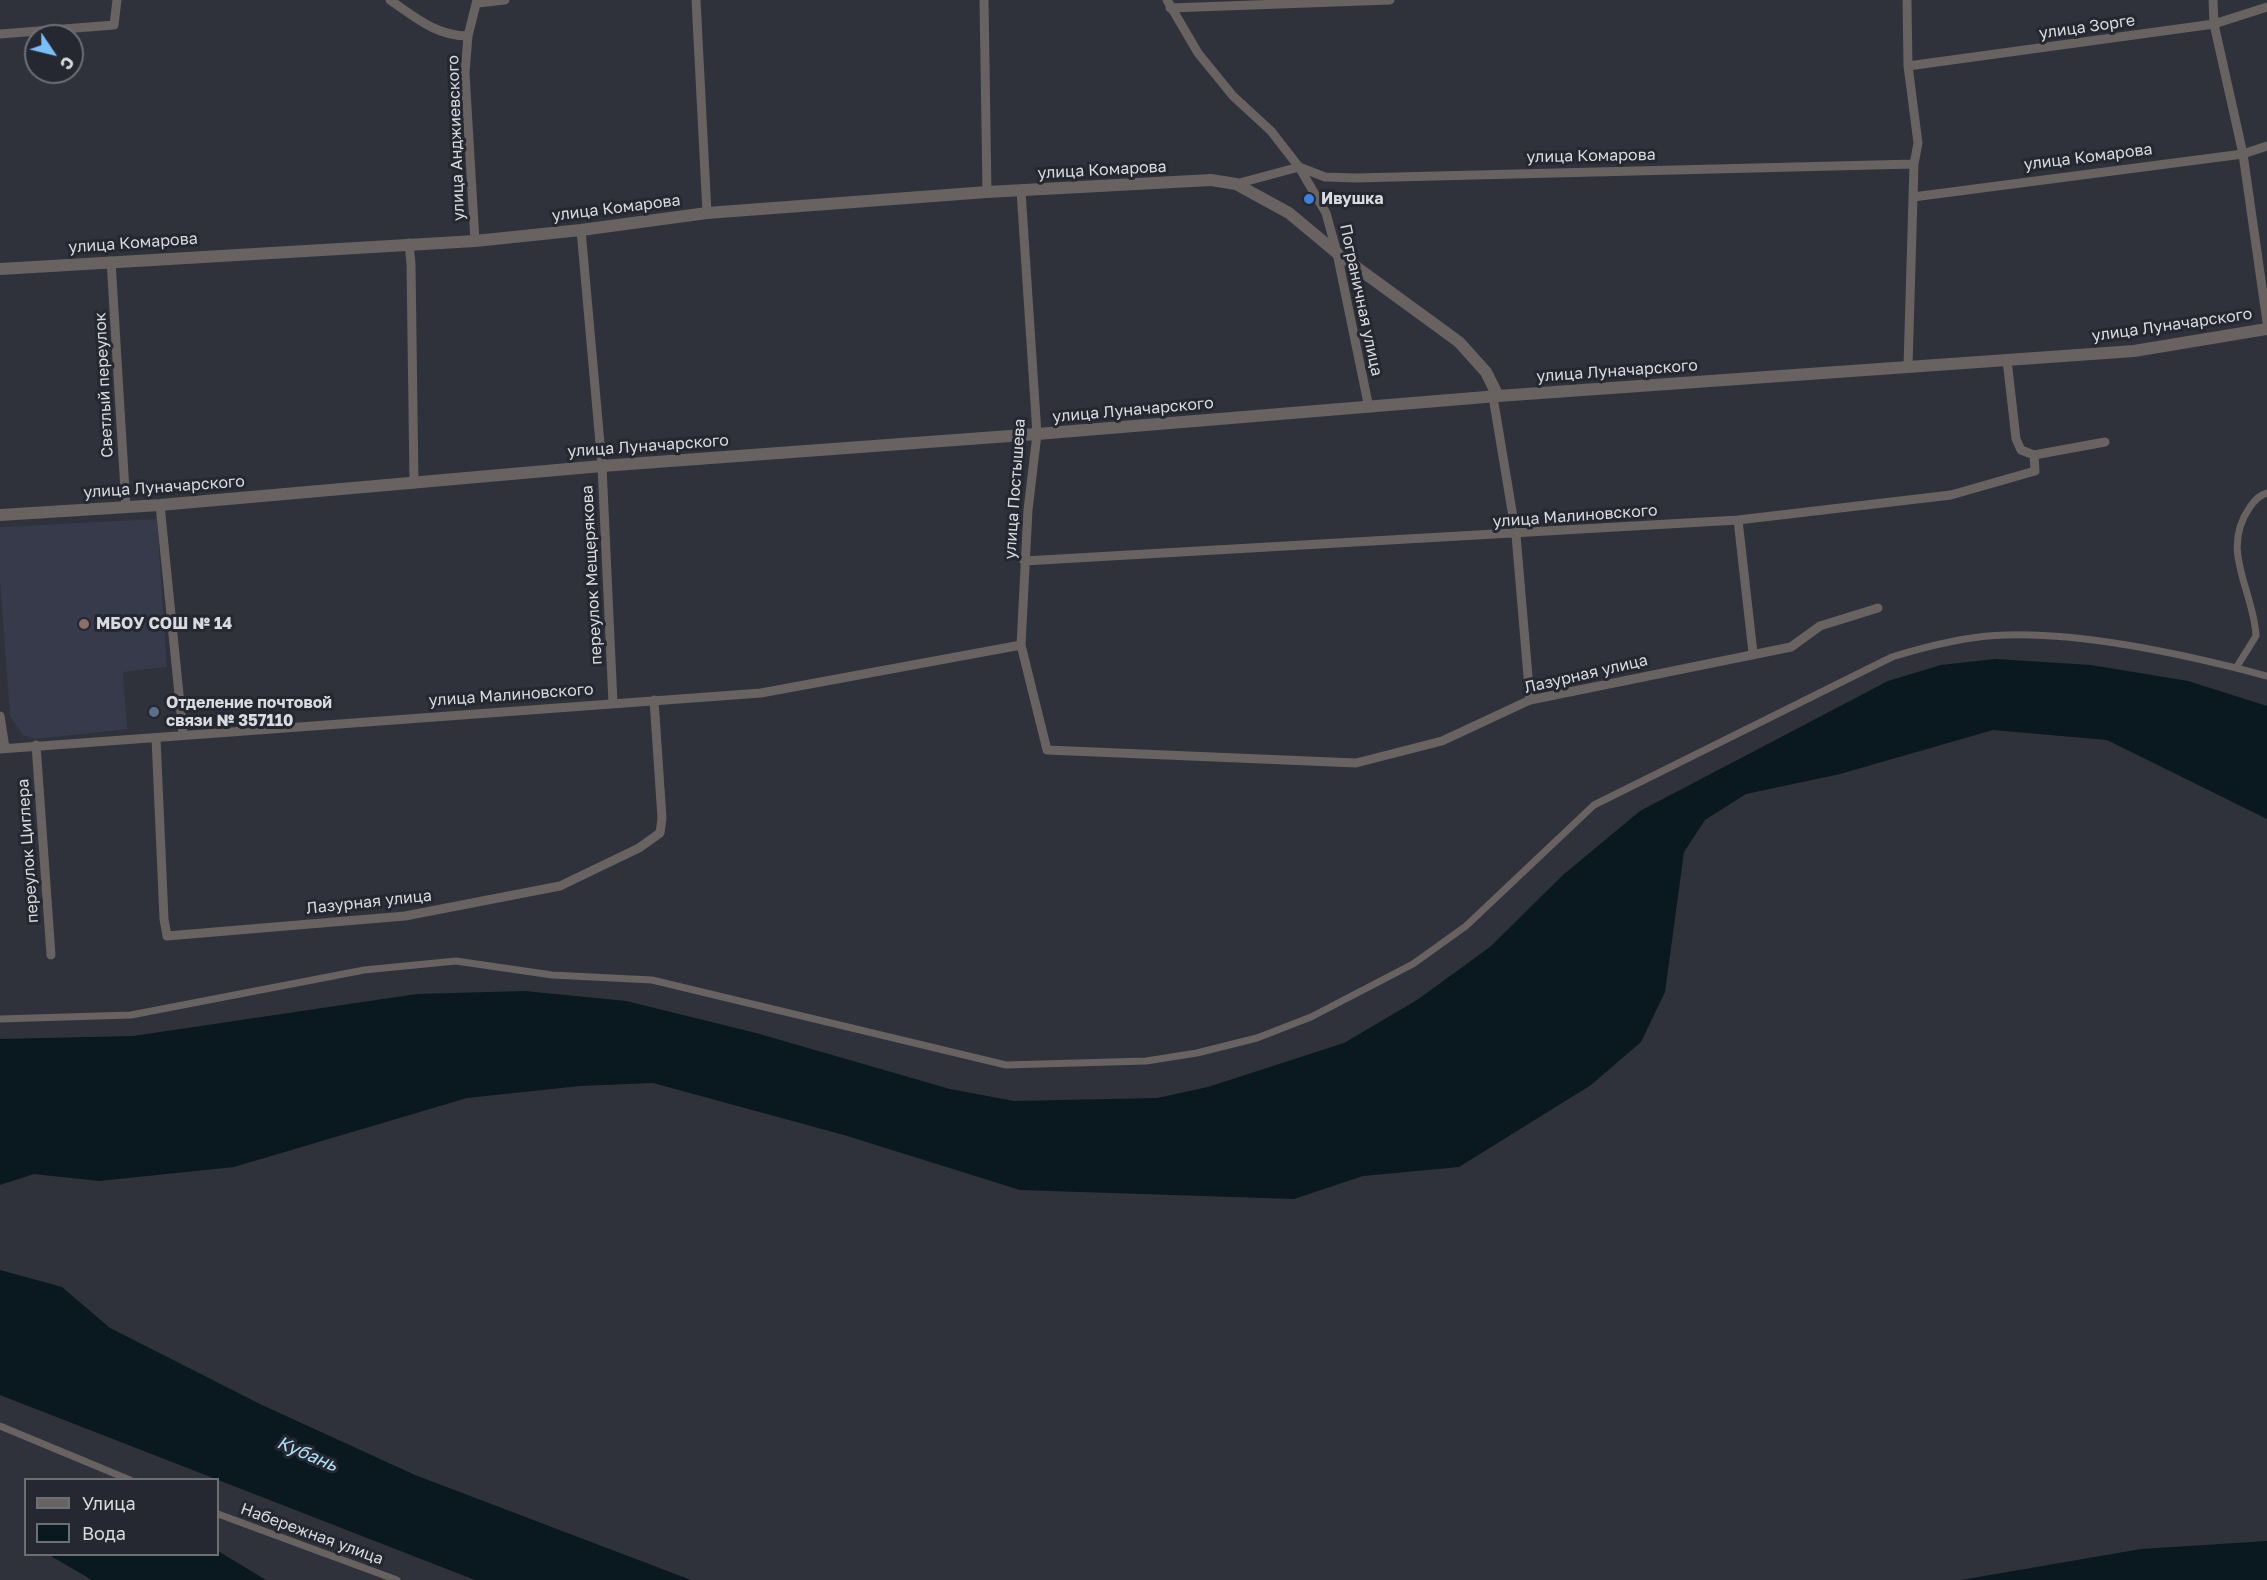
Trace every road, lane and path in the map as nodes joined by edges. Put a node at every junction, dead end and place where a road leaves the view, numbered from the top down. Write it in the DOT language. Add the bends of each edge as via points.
graph roads {
  1 [pos="117,0"];
  2 [pos="390,0"];
  3 [pos="505,0"];
  4 [pos="696,0"];
  5 [pos="984,0"];
  6 [pos="1390,0"];
  7 [pos="1907,0"];
  8 [pos="2213,0"];
  9 [pos="478,1"];
  10 [pos="1168,4"];
  11 [pos="2267,7"];
  12 [pos="2214,24"];
  13 [pos="0,34"];
  14 [pos="468,36"];
  15 [pos="1908,66"];
  16 [pos="2267,146"];
  17 [pos="2242,154"];
  18 [pos="1914,164"];
  19 [pos="1299,167"];
  20 [pos="1236,184"];
  21 [pos="1021,191"];
  22 [pos="987,192"];
  23 [pos="1913,196"];
  24 [pos="707,213"];
  25 [pos="581,230"];
  26 [pos="475,241"];
  27 [pos="409,243"];
  28 [pos="1337,253"];
  29 [pos="111,261"];
  30 [pos="0,268"];
  31 [pos="2267,322"];
  32 [pos="2267,329"];
  33 [pos="2007,360"];
  34 [pos="1908,366"];
  35 [pos="1496,396"];
  36 [pos="1369,408"];
  37 [pos="1037,434"];
  38 [pos="2105,442"];
  39 [pos="2034,455"];
  40 [pos="602,466"];
  41 [pos="414,484"];
  42 [pos="2267,493"];
  43 [pos="160,505"];
  44 [pos="126,507"];
  45 [pos="0,515"];
  46 [pos="1738,520"];
  47 [pos="1516,535"];
  48 [pos="1024,561"];
  49 [pos="1878,608"];
  50 [pos="1022,645"];
  51 [pos="1754,653"];
  52 [pos="2236,668"];
  53 [pos="2267,676"];
  54 [pos="654,700"];
  55 [pos="1530,700"];
  56 [pos="613,703"];
  57 [pos="0,716"];
  58 [pos="183,734"];
  59 [pos="156,738"];
  60 [pos="36,746"];
  61 [pos="2,749"];
  62 [pos="1047,750"];
  63 [pos="51,955"];
  64 [pos="0,1019"];
  65 [pos="0,1426"];
  66 [pos="128,1478"];
  67 [pos="219,1514"];
  68 [pos="397,1580"];
  1 -- 13 [label="street" via="114,25"];
  2 -- 14 [label="street" via="431,28 451,36"];
  3 -- 9 [label="street"];
  4 -- 24 [label="street"];
  5 -- 22 [label="street"];
  6 -- 10 [label="street"];
  7 -- 15 [label="street"];
  8 -- 12 [label="street"];
  9 -- 14 [label="street, улица Анджиевского"];
  10 -- 19 [label="street, Пограничная улица" via="1198,53"];
  11 -- 12 [label="street, улица Зорге"];
  12 -- 15 [label="street, улица Зорге"];
  12 -- 17 [label="street"];
  14 -- 26 [label="street, улица Анджиевского" via="465,73"];
  15 -- 18 [label="street" via="1918,143"];
  16 -- 17 [label="street, улица Комарова"];
  17 -- 23 [label="street, улица Комарова"];
  17 -- 31 [label="street"];
  18 -- 19 [label="street, улица Комарова" via="1356,178 1325,177"];
  18 -- 23 [label="street"];
  19 -- 20 [label="street, улица Комарова"];
  19 -- 28 [label="street, Пограничная улица" via="1326,213"];
  20 -- 21 [label="street, улица Комарова" via="1211,180"];
  20 -- 28 [label="street, улица Комарова" via="1289,213"];
  21 -- 22 [label="street, улица Комарова"];
  21 -- 37 [label="street, улица Постышева"];
  22 -- 24 [label="street, улица Комарова"];
  23 -- 34 [label="street"];
  24 -- 25 [label="street, улица Комарова"];
  25 -- 26 [label="street, улица Комарова"];
  25 -- 40 [label="street, переулок Мещерякова"];
  26 -- 27 [label="street, улица Комарова"];
  27 -- 29 [label="street, улица Комарова"];
  27 -- 41 [label="street"];
  28 -- 35 [label="street, улица Комарова" via="1459,342 1486,372"];
  28 -- 36 [label="street, Пограничная улица"];
  29 -- 30 [label="street, улица Комарова"];
  29 -- 44 [label="street, Светлый переулок"];
  32 -- 33 [label="street, улица Луначарского" via="2134,351"];
  33 -- 34 [label="street, улица Луначарского"];
  33 -- 39 [label="street" via="2016,439 2021,450"];
  34 -- 35 [label="street, улица Луначарского"];
  35 -- 36 [label="street, улица Луначарского"];
  35 -- 47 [label="street"];
  36 -- 37 [label="street, улица Луначарского"];
  37 -- 40 [label="street, улица Луначарского"];
  37 -- 48 [label="street, улица Постышева"];
  38 -- 39 [label="street"];
  39 -- 46 [label="street, улица Малиновского" via="2035,471 1951,495"];
  40 -- 41 [label="street, улица Луначарского"];
  40 -- 56 [label="street, переулок Мещерякова"];
  41 -- 43 [label="street, улица Луначарского"];
  42 -- 52 [label="street" via="2255,500 2239,527 2236,550 2256,636"];
  43 -- 44 [label="street, улица Луначарского"];
  43 -- 58 [label="street"];
  44 -- 45 [label="street, улица Луначарского"];
  46 -- 47 [label="street, улица Малиновского"];
  46 -- 51 [label="street"];
  47 -- 48 [label="street, улица Малиновского"];
  47 -- 55 [label="street"];
  48 -- 50 [label="street, улица Постышева"];
  49 -- 51 [label="street, Лазурная улица" via="1820,626 1791,647"];
  50 -- 54 [label="street, улица Малиновского" via="761,693"];
  50 -- 62 [label="street, улица Постышева"];
  51 -- 55 [label="street, Лазурная улица"];
  52 -- 53 [label="street"];
  52 -- 64 [label="street" via="2074,638 2021,635 1974,637 1892,657 1594,805 1466,926 1413,964 1311,1017 1257,1038 1197,1053 1146,1061 1006,1065 652,980 552,975 456,961 364,970 130,1015"];
  54 -- 56 [label="street, улица Малиновского"];
  54 -- 59 [label="street, Лазурная улица" via="662,818 660,833 639,848 560,886 405,916 167,936"];
  55 -- 62 [label="street, Лазурная улица" via="1442,741 1356,763"];
  56 -- 58 [label="street, улица Малиновского"];
  57 -- 61 [label="street"];
  58 -- 59 [label="street, улица Малиновского"];
  59 -- 60 [label="street, улица Малиновского"];
  60 -- 61 [label="street, улица Малиновского"];
  60 -- 63 [label="street, переулок Циглера"];
  65 -- 66 [label="street"];
  67 -- 68 [label="street, Набережная улица"];
}
